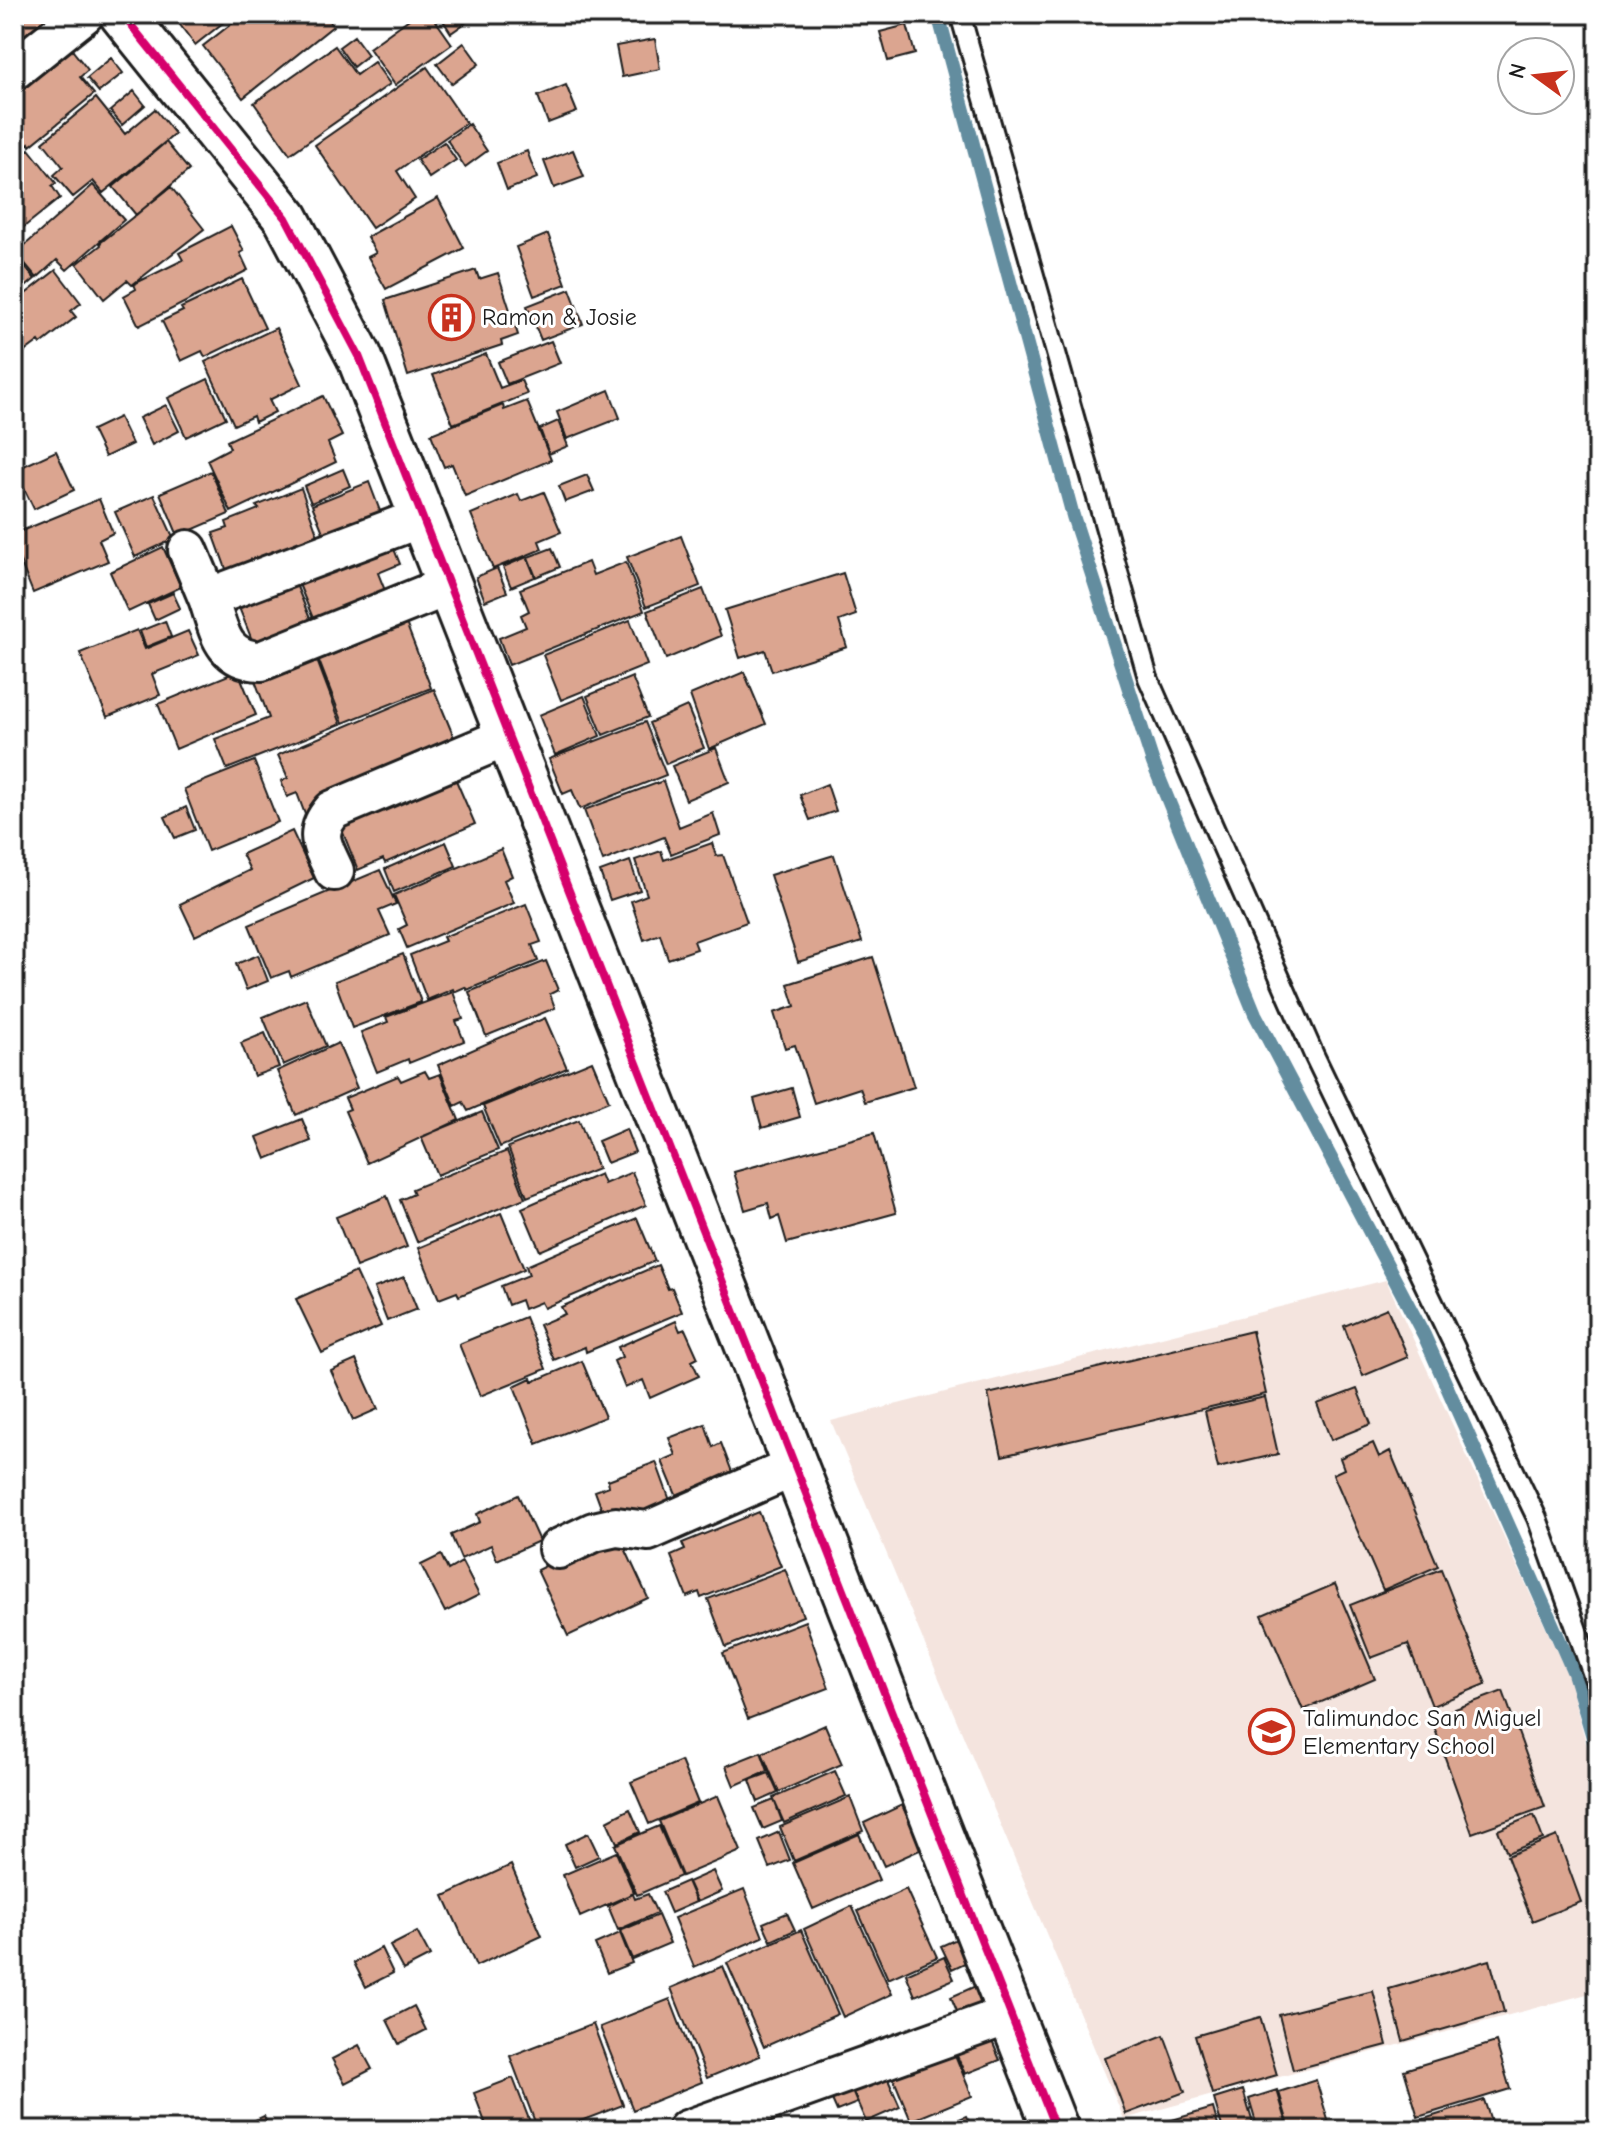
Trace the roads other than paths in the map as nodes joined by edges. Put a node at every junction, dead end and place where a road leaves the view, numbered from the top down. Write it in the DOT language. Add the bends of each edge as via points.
graph roads {
  1 [pos="84,14"];
  2 [pos="122,14"];
  3 [pos="960,14"];
  4 [pos="14,70"];
  5 [pos="423,517"];
  6 [pos="188,550"];
  7 [pos="450,585"];
  8 [pos="208,598"];
  9 [pos="509,736"];
  10 [pos="334,871"];
  11 [pos="796,1466"];
  12 [pos="558,1549"];
  13 [pos="1598,1689"];
  14 [pos="1011,2014"];
  15 [pos="687,2130"];
  16 [pos="1056,2130"];
  1 -- 4 [label="street"];
  2 -- 5 [label="street" via="286,218 359,356"];
  3 -- 13 [label="lane" via="1148,678 1314,1055 1537,1518"];
  5 -- 7 [label="street"];
  5 -- 8 [label="street"];
  6 -- 8 [label="street"];
  7 -- 8 [label="street" via="261,661 239,658 226,647"];
  7 -- 9 [label="street"];
  9 -- 10 [label="street" via="333,810 323,822 320,838"];
  9 -- 11 [label="street"];
  11 -- 12 [label="street" via="648,1531 616,1527"];
  11 -- 14 [label="street"];
  14 -- 15 [label="street"];
  14 -- 16 [label="street"];
}
